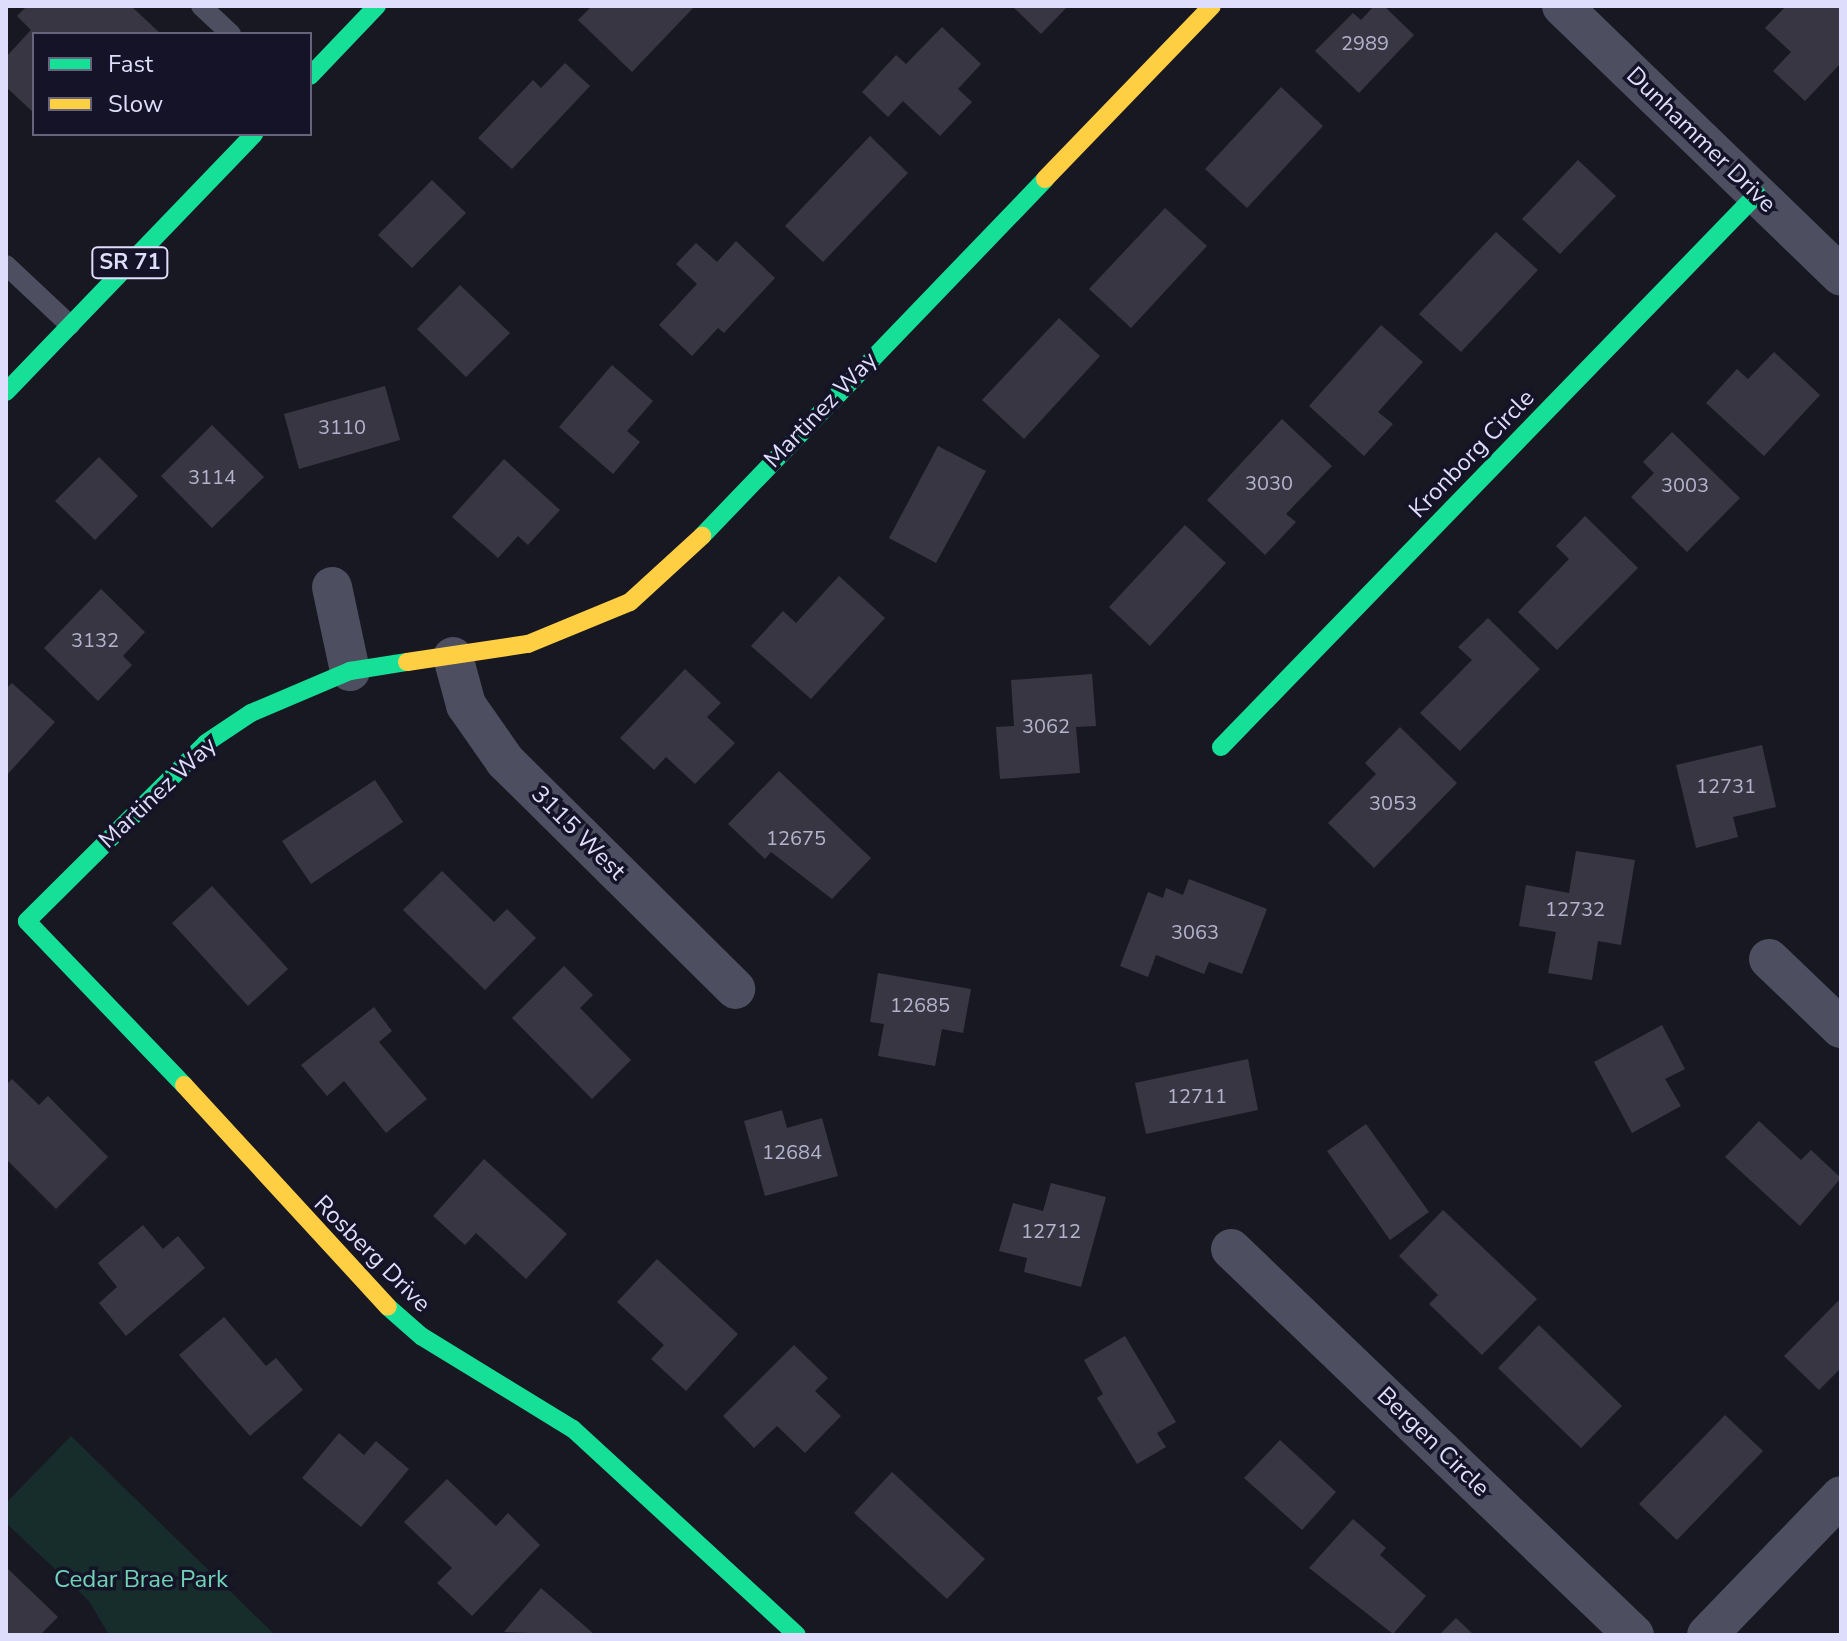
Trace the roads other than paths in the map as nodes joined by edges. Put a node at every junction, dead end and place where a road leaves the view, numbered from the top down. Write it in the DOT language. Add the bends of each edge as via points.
graph roads {
  1 [pos="201,6"];
  2 [pos="377,6"];
  3 [pos="1212,6"];
  4 [pos="1562,6"];
  5 [pos="229,32"];
  6 [pos="312,74"];
  7 [pos="252,136"];
  8 [pos="1757,194"];
  9 [pos="6,265"];
  10 [pos="1841,275"];
  11 [pos="70,325"];
  12 [pos="6,392"];
  13 [pos="332,587"];
  14 [pos="453,657"];
  15 [pos="350,671"];
  16 [pos="1221,747"];
  17 [pos="27,921"];
  18 [pos="1769,959"];
  19 [pos="735,989"];
  20 [pos="1841,1028"];
  21 [pos="1231,1249"];
  22 [pos="1841,1496"];
  23 [pos="797,1635"];
  24 [pos="1634,1635"];
  25 [pos="1707,1635"];
  1 -- 5 [label="lane"];
  2 -- 6 [label="street"];
  3 -- 14 [label="street, Martinez Way" via="667,572 588,624 528,644"];
  4 -- 8 [label="street, Dunhammer Drive"];
  7 -- 11 [label="street, SR 71"];
  8 -- 10 [label="street, Dunhammer Drive"];
  8 -- 16 [label="street, Kronborg Circle"];
  9 -- 11 [label="lane"];
  11 -- 12 [label="street, SR 71"];
  13 -- 15 [label="street"];
  14 -- 15 [label="street, Martinez Way"];
  14 -- 19 [label="street, 3115 West" via="466,705 505,761"];
  15 -- 17 [label="street, Martinez Way" via="251,713 206,743"];
  17 -- 23 [label="street, Rosberg Drive" via="134,1030 372,1294 421,1336 573,1429"];
  18 -- 20 [label="street"];
  21 -- 24 [label="street, Bergen Circle"];
  22 -- 25 [label="street"];
}
